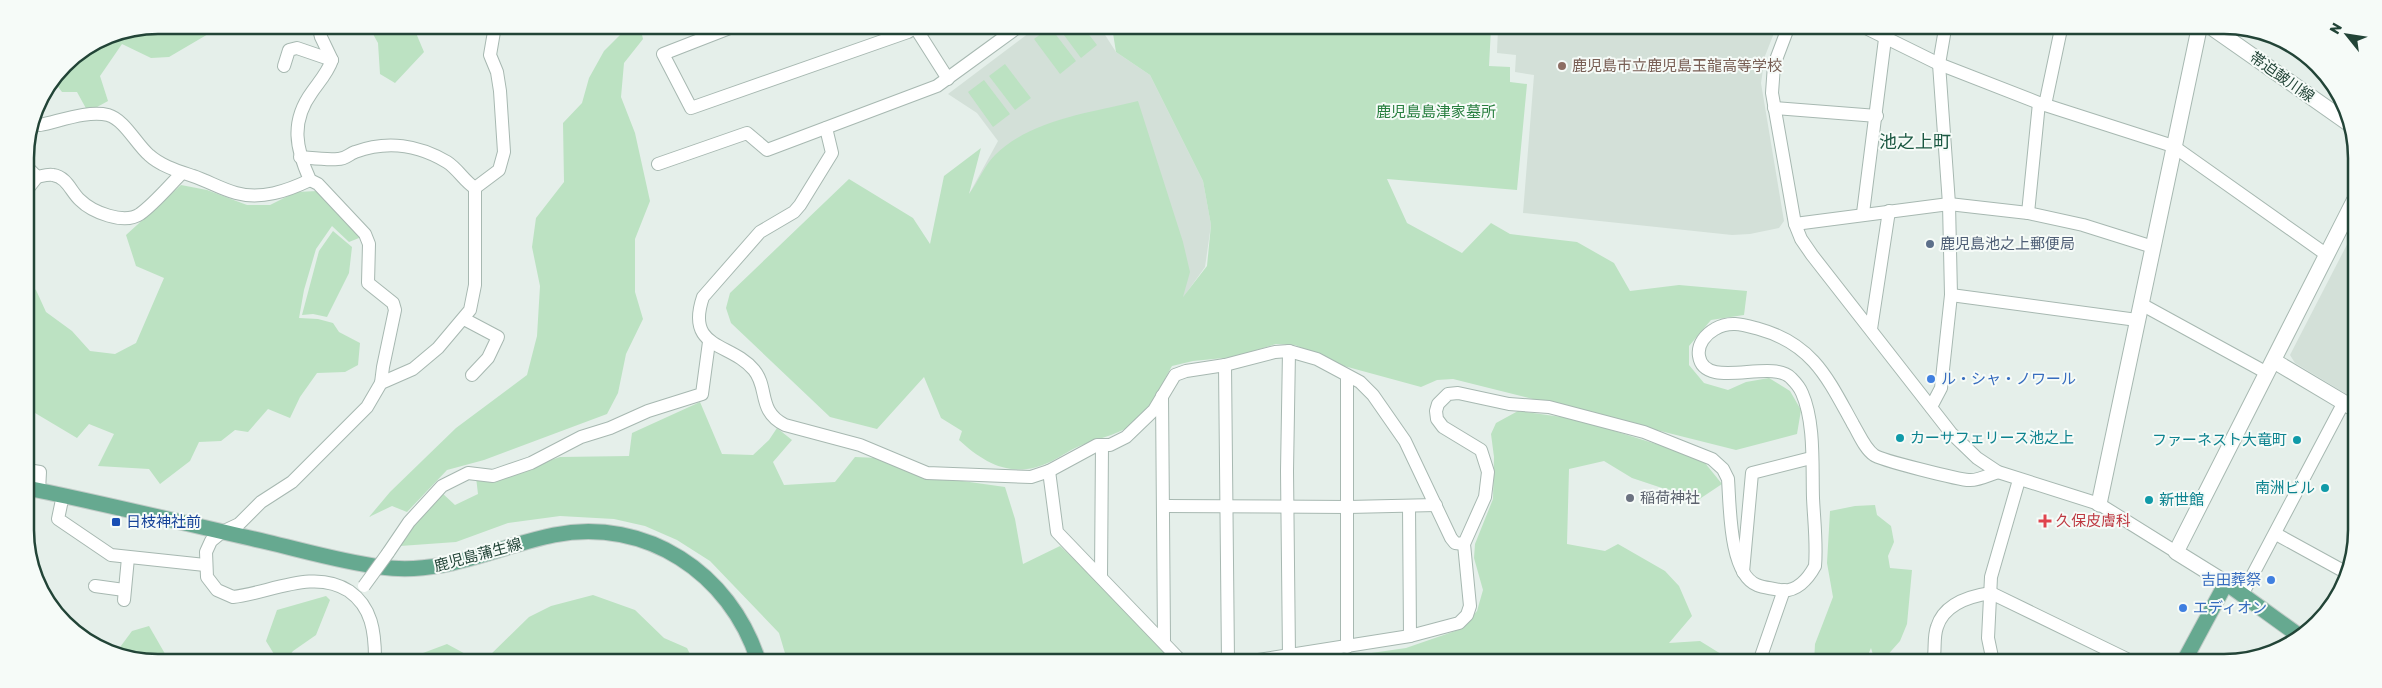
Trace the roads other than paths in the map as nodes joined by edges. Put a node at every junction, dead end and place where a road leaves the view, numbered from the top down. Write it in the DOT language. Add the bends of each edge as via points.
graph roads {
  1 [pos="320,34"];
  2 [pos="494,34"];
  3 [pos="714,34"];
  4 [pos="897,34"];
  5 [pos="920,34"];
  6 [pos="1009,34"];
  7 [pos="1786,34"];
  8 [pos="1876,34"];
  9 [pos="1944,34"];
  10 [pos="2060,34"];
  11 [pos="2198,34"];
  12 [pos="2221,34"];
  13 [pos="1885,39"];
  14 [pos="332,60"];
  15 [pos="1939,64"];
  16 [pos="284,66"];
  17 [pos="948,79"];
  18 [pos="2042,104"];
  19 [pos="1774,108"];
  20 [pos="1877,116"];
  21 [pos="2342,119"];
  22 [pos="40,125"];
  23 [pos="826,128"];
  24 [pos="2173,146"];
  25 [pos="300,158"];
  26 [pos="658,164"];
  27 [pos="34,174"];
  28 [pos="181,174"];
  29 [pos="37,176"];
  30 [pos="34,180"];
  31 [pos="310,180"];
  32 [pos="475,188"];
  33 [pos="1949,204"];
  34 [pos="1889,211"];
  35 [pos="1863,213"];
  36 [pos="2348,213"];
  37 [pos="2028,214"];
  38 [pos="1796,224"];
  39 [pos="2153,247"];
  40 [pos="2327,255"];
  41 [pos="1951,295"];
  42 [pos="2141,304"];
  43 [pos="464,319"];
  44 [pos="2137,320"];
  45 [pos="1871,329"];
  46 [pos="709,342"];
  47 [pos="1289,352"];
  48 [pos="1225,365"];
  49 [pos="2270,367"];
  50 [pos="472,375"];
  51 [pos="1347,376"];
  52 [pos="381,383"];
  53 [pos="1162,394"];
  54 [pos="2348,405"];
  55 [pos="1931,407"];
  56 [pos="1102,445"];
  57 [pos="1811,458"];
  58 [pos="34,471"];
  59 [pos="1049,471"];
  60 [pos="1998,472"];
  61 [pos="2019,480"];
  62 [pos="34,487"];
  63 [pos="34,489"];
  64 [pos="63,495"];
  65 [pos="2099,504"];
  66 [pos="1436,505"];
  67 [pos="1165,506"];
  68 [pos="1226,506"];
  69 [pos="1409,506"];
  70 [pos="1288,507"];
  71 [pos="1348,507"];
  72 [pos="222,532"];
  73 [pos="2276,534"];
  74 [pos="1464,544"];
  75 [pos="2176,552"];
  76 [pos="128,558"];
  77 [pos="205,565"];
  78 [pos="2342,570"];
  79 [pos="1743,572"];
  80 [pos="1101,577"];
  81 [pos="2226,583"];
  82 [pos="95,586"];
  83 [pos="1784,590"];
  84 [pos="361,591"];
  85 [pos="1991,593"];
  86 [pos="2242,595"];
  87 [pos="2295,632"];
  88 [pos="1410,636"];
  89 [pos="1164,640"];
  90 [pos="1347,647"];
  91 [pos="375,654"];
  92 [pos="755,654"];
  93 [pos="1176,654"];
  94 [pos="1228,654"];
  95 [pos="1289,654"];
  96 [pos="1302,654"];
  97 [pos="1762,654"];
  98 [pos="1934,654"];
  99 [pos="1991,654"];
  100 [pos="2118,654"];
  101 [pos="2189,654"];
  1 -- 14 [label="street"];
  2 -- 32 [label="street" via="490,55 500,91 504,152 499,170"];
  3 -- 4 [label="street" via="663,54 691,108"];
  5 -- 17 [label="street"];
  6 -- 17 [label="street"];
  7 -- 19 [label="street" via="1774,65"];
  8 -- 13 [label="street"];
  9 -- 15 [label="street"];
  10 -- 18 [label="street"];
  11 -- 24 [label="street"];
  12 -- 21 [label="street, 帯迫皷川線"];
  13 -- 15 [label="street"];
  13 -- 20 [label="street"];
  14 -- 16 [label="street" via="297,48 290,50"];
  14 -- 25 [label="street" via="298,117"];
  15 -- 18 [label="street"];
  15 -- 33 [label="street"];
  17 -- 23 [label="street"];
  18 -- 24 [label="street"];
  18 -- 37 [label="street"];
  19 -- 20 [label="street"];
  19 -- 38 [label="street"];
  20 -- 35 [label="street"];
  22 -- 28 [label="street" via="88,115 109,115 151,157"];
  23 -- 26 [label="street" via="767,150 747,133"];
  23 -- 46 [label="street" via="832,153 800,205 760,232 703,296 699,309 700,324"];
  24 -- 39 [label="street"];
  24 -- 40 [label="street"];
  25 -- 31 [label="street"];
  25 -- 32 [label="street" via="339,159 349,157 353,152 400,145 416,148 451,165"];
  27 -- 29 [label="street"];
  28 -- 29 [label="street" via="139,215 128,219 87,206 58,177"];
  28 -- 31 [label="street" via="252,196 282,191"];
  29 -- 30 [label="street"];
  31 -- 52 [label="street" via="318,184 365,234 369,244 368,283 393,303 394,319"];
  32 -- 43 [label="street" via="475,285 470,310"];
  33 -- 34 [label="street"];
  33 -- 37 [label="street"];
  33 -- 41 [label="street"];
  34 -- 35 [label="street"];
  34 -- 45 [label="street"];
  35 -- 38 [label="street"];
  36 -- 40 [label="street"];
  37 -- 39 [label="street" via="2083,225"];
  38 -- 45 [label="street" via="1812,255"];
  39 -- 42 [label="street"];
  40 -- 49 [label="street"];
  41 -- 44 [label="street"];
  41 -- 55 [label="street" via="1941,388"];
  42 -- 44 [label="street"];
  42 -- 49 [label="street"];
  43 -- 50 [label="street" via="498,338 488,358"];
  43 -- 52 [label="street" via="438,348 413,369"];
  44 -- 65 [label="street"];
  45 -- 55 [label="street"];
  46 -- 59 [label="street" via="754,370 769,410 775,420 785,425 860,445 927,473 1031,476"];
  46 -- 84 [label="street, bridge" via="702,394 697,398 648,411 581,437 531,463 493,476 468,473 442,486 409,522"];
  47 -- 48 [label="street" via="1276,352"];
  47 -- 51 [label="street" via="1317,359"];
  47 -- 70 [label="street"];
  48 -- 53 [label="street" via="1175,375"];
  48 -- 68 [label="street"];
  49 -- 54 [label="street"];
  49 -- 75 [label="street"];
  51 -- 66 [label="street" via="1360,382 1390,417"];
  51 -- 71 [label="street"];
  52 -- 72 [label="street" via="367,407 292,482 261,502 239,524"];
  53 -- 56 [label="street" via="1154,410 1139,426 1117,442"];
  53 -- 67 [label="street"];
  54 -- 73 [label="street"];
  55 -- 60 [label="street" via="1965,448"];
  56 -- 59 [label="street"];
  56 -- 80 [label="street"];
  57 -- 60 [label="street" via="1805,403 1802,392 1790,376 1764,371 1714,372 1703,366 1698,356 1701,342 1708,333 1738,323 1773,333 1800,347 1824,372 1866,447 1878,458 1969,481"];
  57 -- 79 [label="street" via="1752,473"];
  57 -- 83 [label="street" via="1815,566 1806,580"];
  58 -- 62 [label="street" via="40,472"];
  59 -- 80 [label="street" via="1057,532"];
  60 -- 61 [label="street"];
  61 -- 65 [label="street"];
  61 -- 85 [label="street" via="1991,577"];
  63 -- 64 [label="main road, 鹿児島蒲生線"];
  64 -- 72 [label="main road, 鹿児島蒲生線"];
  64 -- 76 [label="street" via="58,519 111,555"];
  65 -- 75 [label="street"];
  66 -- 69 [label="street"];
  66 -- 74 [label="street" via="1451,538 1455,543"];
  67 -- 68 [label="street"];
  67 -- 89 [label="street"];
  68 -- 70 [label="street"];
  68 -- 94 [label="street"];
  69 -- 71 [label="street"];
  69 -- 88 [label="street"];
  70 -- 71 [label="street"];
  70 -- 95 [label="street"];
  71 -- 90 [label="street"];
  72 -- 77 [label="street" via="211,541"];
  72 -- 92 [label="main road, 鹿児島蒲生線" via="380,567 403,569 448,565 562,534 592,532 631,538 682,560 718,588 740,620"];
  73 -- 78 [label="street"];
  73 -- 86 [label="street"];
  74 -- 79 [label="street" via="1486,496 1488,472 1481,450 1443,427 1437,419 1436,411 1443,398 1458,393 1576,412 1644,432 1712,459 1723,468 1728,479 1734,549"];
  74 -- 88 [label="street" via="1470,606 1466,615 1459,622"];
  75 -- 81 [label="street"];
  76 -- 77 [label="street"];
  76 -- 82 [label="street" via="124,595"];
  77 -- 84 [label="street" via="211,584 224,595 233,597 322,580"];
  79 -- 83 [label="street" via="1756,585"];
  80 -- 89 [label="street"];
  81 -- 86 [label="main road"];
  81 -- 101 [label="main road"];
  83 -- 97 [label="street"];
  84 -- 91 [label="street" via="373,626"];
  85 -- 98 [label="street" via="1973,595 1942,616 1936,628"];
  85 -- 99 [label="street" via="1988,638"];
  85 -- 100 [label="street"];
  86 -- 87 [label="main road"];
  88 -- 90 [label="street"];
  89 -- 93 [label="street"];
  90 -- 96 [label="street"];
}
